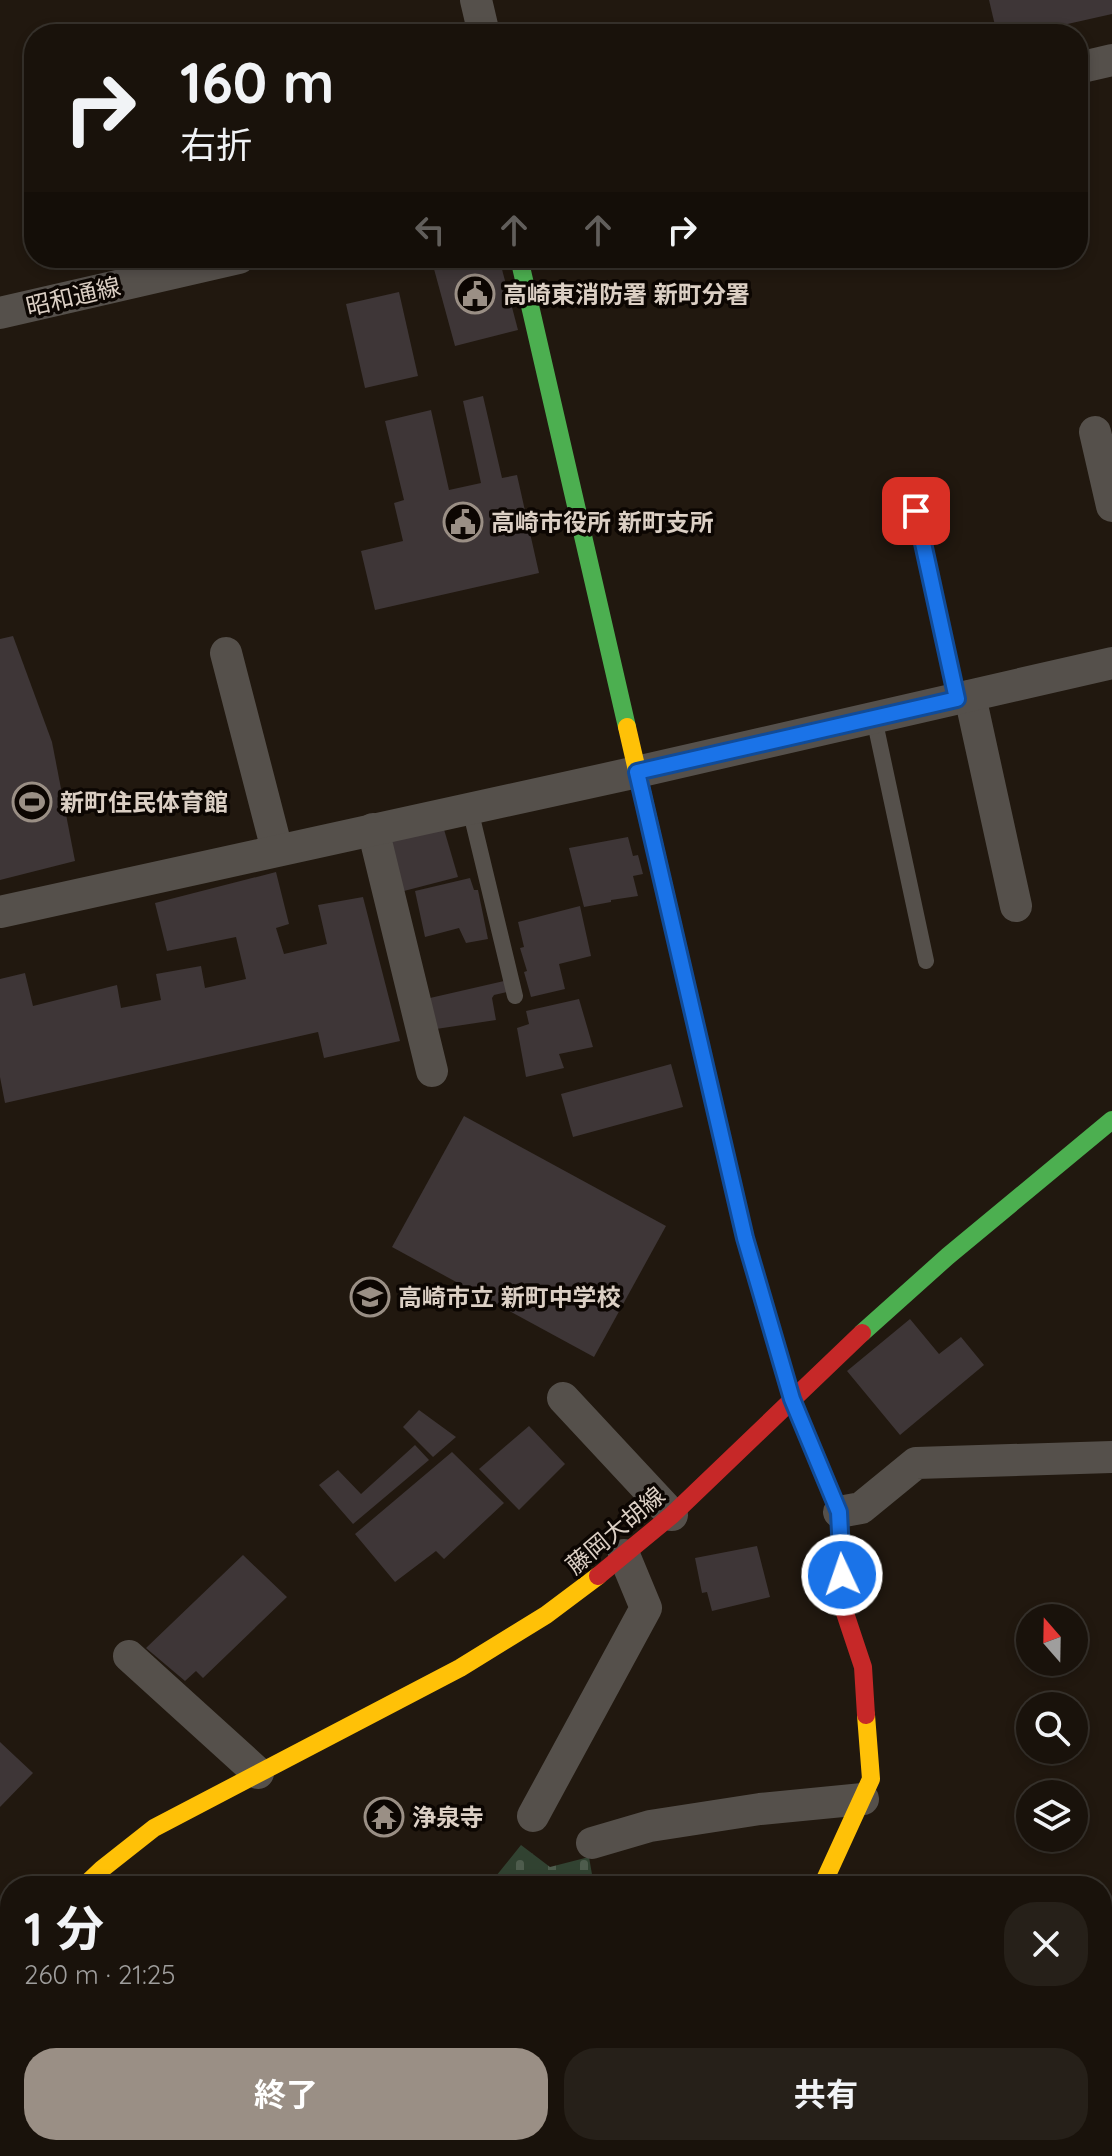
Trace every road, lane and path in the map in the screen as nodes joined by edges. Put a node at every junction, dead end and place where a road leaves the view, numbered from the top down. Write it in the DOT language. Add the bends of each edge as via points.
graph roads {
  1 [pos="476,0"];
  2 [pos="482,24"];
  3 [pos="1112,60"];
  4 [pos="1088,66"];
  5 [pos="196,268"];
  6 [pos="521,268"];
  7 [pos="0,313"];
  8 [pos="1095,432"];
  9 [pos="1112,506"];
  10 [pos="916,511"];
  11 [pos="226,653"];
  12 [pos="1112,663"];
  13 [pos="964,697"];
  14 [pos="874,718"];
  15 [pos="637,772"];
  16 [pos="470,809"];
  17 [pos="373,829"];
  18 [pos="277,850"];
  19 [pos="1016,906"];
  20 [pos="0,912"];
  21 [pos="926,961"];
  22 [pos="515,996"];
  23 [pos="432,1071"];
  24 [pos="1112,1120"];
  25 [pos="563,1398"];
  26 [pos="792,1399"];
  27 [pos="1112,1457"];
  28 [pos="839,1512"];
  29 [pos="672,1515"];
  30 [pos="624,1555"];
  31 [pos="129,1656"];
  32 [pos="258,1773"];
  33 [pos="863,1799"];
  34 [pos="533,1816"];
  35 [pos="592,1843"];
  36 [pos="95,1876"];
  37 [pos="827,1876"];
  1 -- 2 [label="street"];
  3 -- 4 [label="street"];
  5 -- 7 [label="street, 昭和通線"];
  6 -- 15 [label="street"];
  8 -- 9 [label="street"];
  10 -- 13 [label="lane"];
  11 -- 18 [label="street"];
  12 -- 13 [label="street"];
  13 -- 14 [label="street"];
  13 -- 19 [label="street"];
  14 -- 15 [label="street"];
  14 -- 21 [label="lane"];
  15 -- 16 [label="street"];
  15 -- 26 [label="street" via="745,1238"];
  16 -- 17 [label="street"];
  16 -- 22 [label="lane"];
  17 -- 18 [label="street"];
  17 -- 23 [label="street"];
  18 -- 20 [label="street"];
  24 -- 26 [label="street, 藤岡大胡線" via="948,1256"];
  25 -- 29 [label="street"];
  26 -- 28 [label="street"];
  26 -- 29 [label="street, 藤岡大胡線"];
  27 -- 28 [label="street" via="916,1463 861,1508"];
  28 -- 33 [label="street" via="843,1607 863,1667 871,1779"];
  29 -- 30 [label="street, 藤岡大胡線"];
  30 -- 32 [label="street, 藤岡大胡線" via="546,1615 460,1668"];
  30 -- 34 [label="street" via="646,1608"];
  31 -- 32 [label="street"];
  32 -- 36 [label="street, 藤岡大胡線" via="154,1828"];
  33 -- 35 [label="street" via="650,1826"];
  33 -- 37 [label="street"];
}
